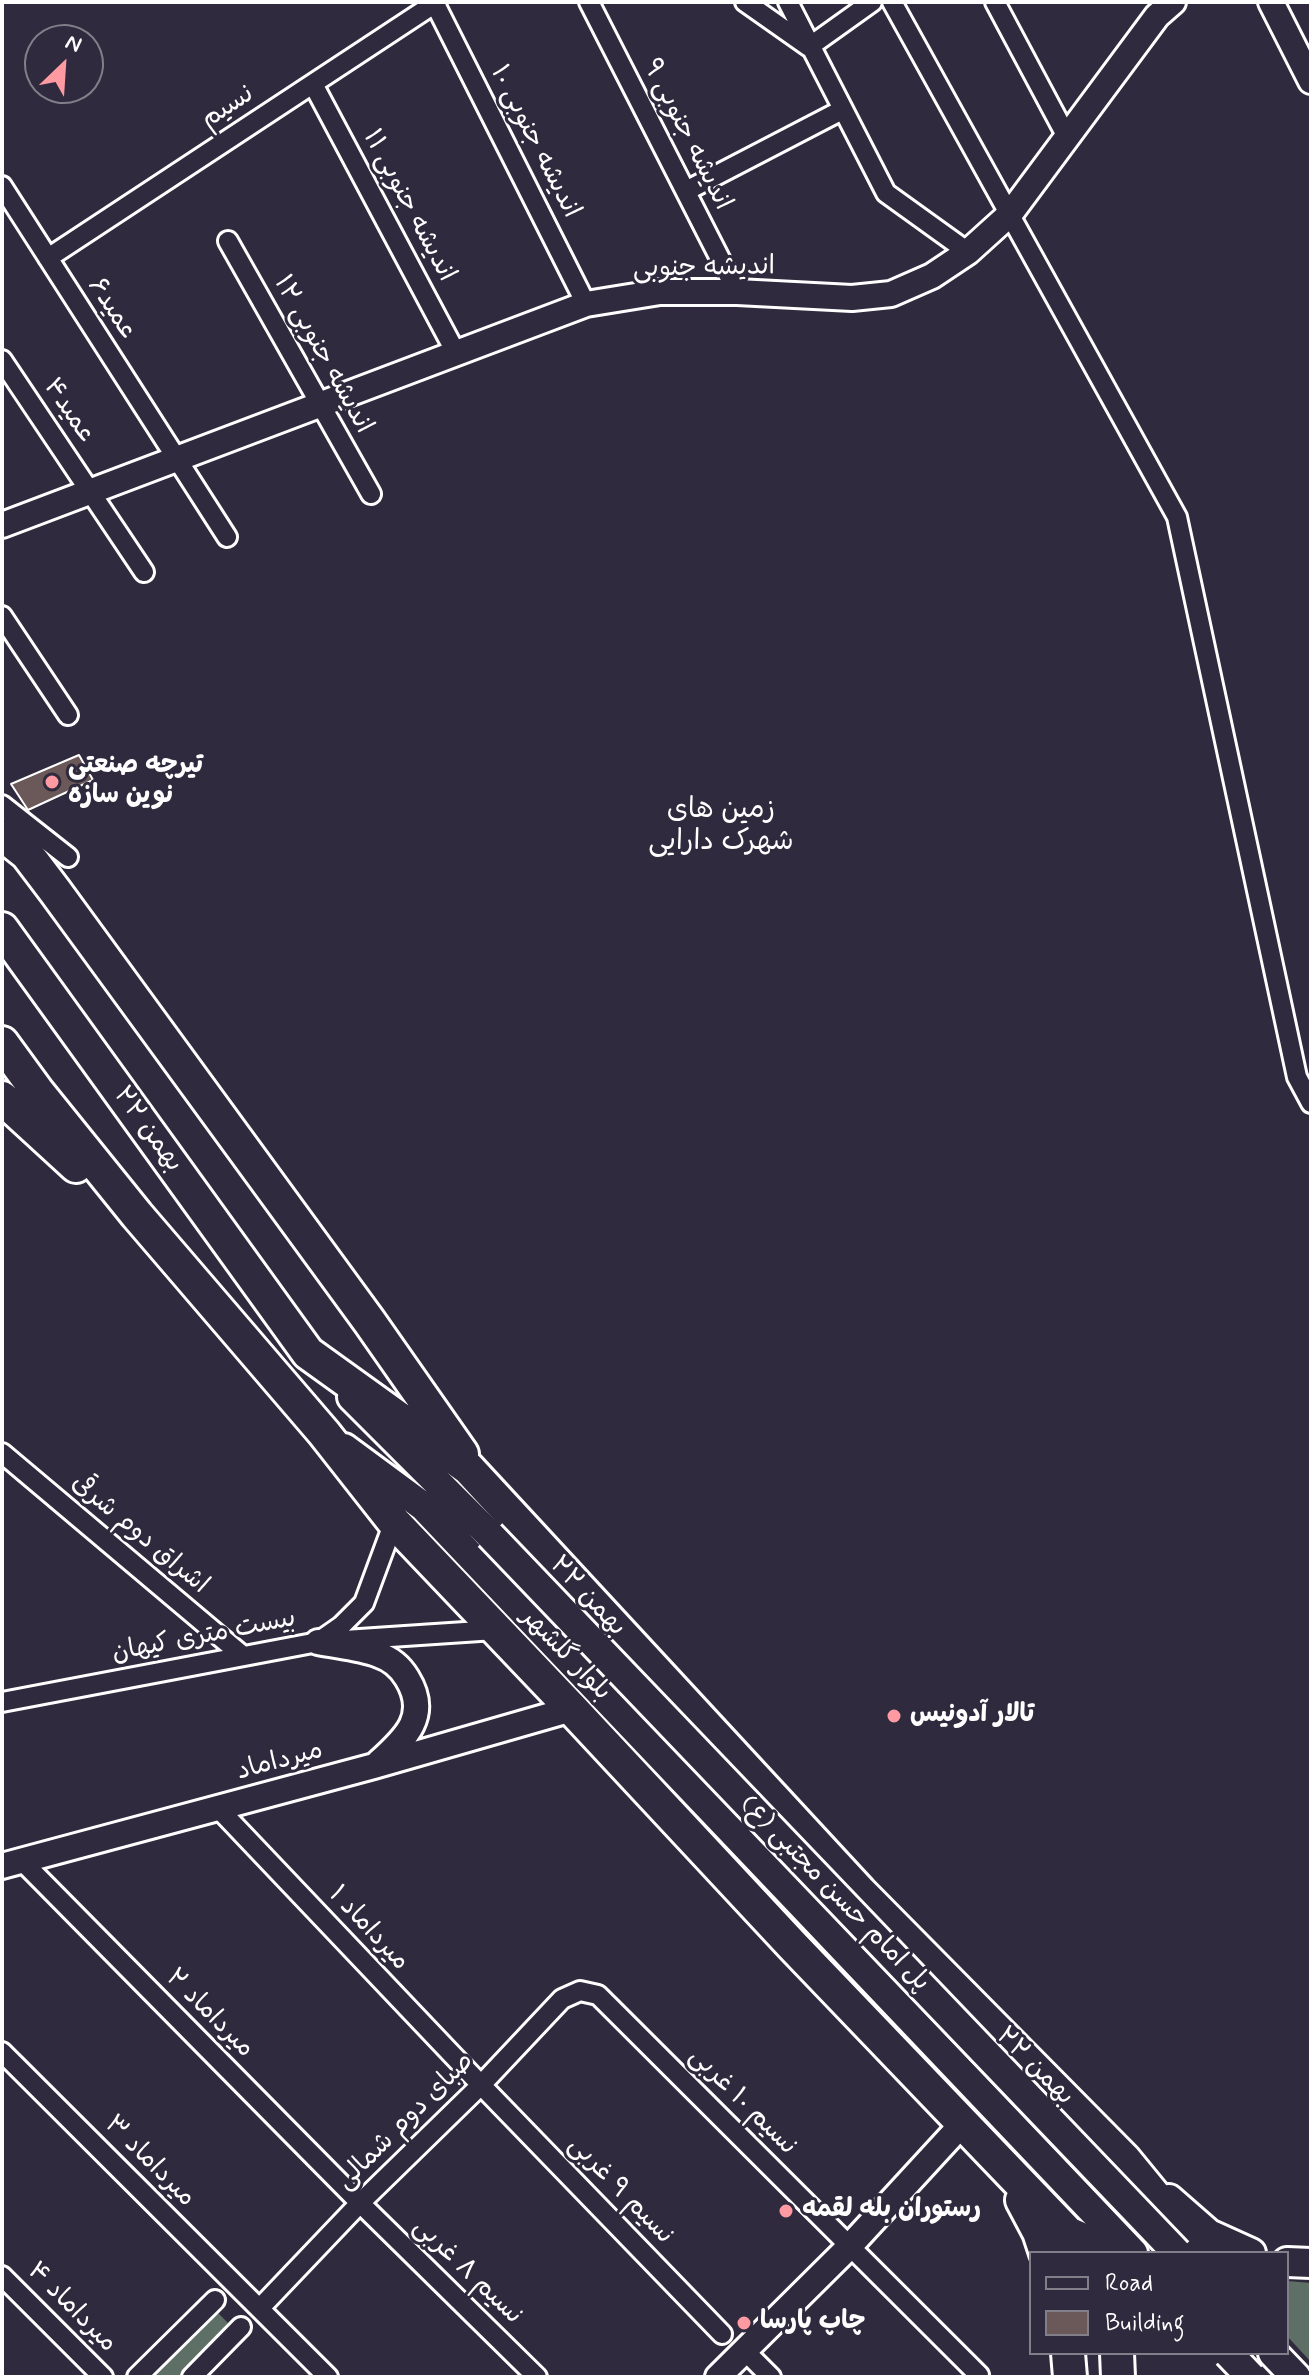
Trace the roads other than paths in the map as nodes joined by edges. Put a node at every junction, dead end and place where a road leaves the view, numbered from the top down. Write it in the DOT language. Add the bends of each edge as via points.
graph roads {
  1 [pos="589,2"];
  2 [pos="745,2"];
  3 [pos="788,2"];
  4 [pos="872,2"];
  5 [pos="892,2"];
  6 [pos="995,2"];
  7 [pos="1271,2"];
  8 [pos="436,3"];
  9 [pos="1160,7"];
  10 [pos="809,47"];
  11 [pos="1311,81"];
  12 [pos="313,84"];
  13 [pos="842,110"];
  14 [pos="1067,137"];
  15 [pos="2,186"];
  16 [pos="686,191"];
  17 [pos="1010,214"];
  18 [pos="228,241"];
  19 [pos="968,252"];
  20 [pos="48,258"];
  21 [pos="737,292"];
  22 [pos="586,304"];
  23 [pos="456,353"];
  24 [pos="2,360"];
  25 [pos="320,405"];
  26 [pos="177,459"];
  27 [pos="90,491"];
  28 [pos="371,494"];
  29 [pos="2,525"];
  30 [pos="227,537"];
  31 [pos="144,572"];
  32 [pos="2,616"];
  33 [pos="68,715"];
  34 [pos="2,805"];
  35 [pos="2,834"];
  36 [pos="68,857"];
  37 [pos="2,929"];
  38 [pos="2,1043"];
  39 [pos="2,1098"];
  40 [pos="1311,1103"];
  41 [pos="165,1246"];
  42 [pos="308,1353"];
  43 [pos="324,1433"];
  44 [pos="2,1453"];
  45 [pos="483,1483"];
  46 [pos="394,1522"];
  47 [pos="495,1630"];
  48 [pos="318,1642"];
  49 [pos="243,1656"];
  50 [pos="2,1683"];
  51 [pos="11,1701"];
  52 [pos="572,1709"];
  53 [pos="374,1766"];
  54 [pos="218,1808"];
  55 [pos="12,1863"];
  56 [pos="792,1893"];
  57 [pos="598,1995"];
  58 [pos="2,2052"];
  59 [pos="481,2085"];
  60 [pos="964,2122"];
  61 [pos="1124,2159"];
  62 [pos="360,2203"];
  63 [pos="1065,2246"];
  64 [pos="849,2247"];
  65 [pos="1099,2251"];
  66 [pos="1131,2251"];
  67 [pos="1165,2251"];
  68 [pos="1175,2251"];
  69 [pos="1196,2251"];
  70 [pos="1247,2251"];
  71 [pos="1289,2262"];
  72 [pos="1311,2263"];
  73 [pos="2,2276"];
  74 [pos="215,2300"];
  75 [pos="260,2308"];
  76 [pos="241,2327"];
  77 [pos="722,2334"];
  78 [pos="745,2351"];
  79 [pos="1068,2355"];
  80 [pos="1117,2355"];
  81 [pos="1229,2355"];
  82 [pos="1231,2355"];
  83 [pos="1275,2355"];
  84 [pos="979,2375"];
  85 [pos="103,2377"];
  86 [pos="137,2377"];
  87 [pos="192,2377"];
  88 [pos="328,2377"];
  89 [pos="537,2377"];
  90 [pos="718,2377"];
  91 [pos="771,2377"];
  92 [pos="1070,2377"];
  93 [pos="1118,2377"];
  94 [pos="1227,2377"];
  95 [pos="1251,2377"];
  96 [pos="1296,2377"];
  1 -- 16 [label="street, اندیشه جنوبی ۹"];
  2 -- 10 [label="street"];
  3 -- 10 [label="street"];
  4 -- 10 [label="street"];
  5 -- 17 [label="street"];
  6 -- 14 [label="street"];
  7 -- 11 [label="street"];
  8 -- 12 [label="street, نسیم"];
  8 -- 22 [label="street, اندیشه جنوبی ۱۰"];
  9 -- 14 [label="street, اندیشه جنوبی"];
  10 -- 13 [label="street"];
  12 -- 20 [label="street, نسیم"];
  12 -- 23 [label="street, اندیشه جنوبی ۱۱"];
  13 -- 16 [label="street"];
  13 -- 19 [label="street" via="886,193"];
  14 -- 17 [label="street, اندیشه جنوبی"];
  15 -- 20 [label="street, عمید۶"];
  16 -- 21 [label="street, اندیشه جنوبی ۹"];
  17 -- 19 [label="street, اندیشه جنوبی"];
  17 -- 40 [label="street" via="1177,517 1297,1077"];
  18 -- 25 [label="street, اندیشه جنوبی ۱۲"];
  19 -- 21 [label="street, اندیشه جنوبی" via="891,294 852,298"];
  20 -- 26 [label="street, عمید۶"];
  21 -- 22 [label="street, اندیشه جنوبی" via="660,292"];
  22 -- 23 [label="street, اندیشه جنوبی"];
  23 -- 25 [label="street, اندیشه جنوبی"];
  24 -- 27 [label="street, عمید۴"];
  25 -- 26 [label="street, اندیشه جنوبی"];
  25 -- 28 [label="street, اندیشه جنوبی ۱۲"];
  26 -- 27 [label="street, اندیشه جنوبی"];
  26 -- 30 [label="street, عمید۶"];
  27 -- 29 [label="street, اندیشه جنوبی"];
  27 -- 31 [label="street, عمید۴"];
  32 -- 33 [label="street"];
  34 -- 36 [label="street"];
  35 -- 45 [label="highway" via="36,866"];
  37 -- 42 [label="highway, ۲۲ بهمن"];
  38 -- 41 [label="highway"];
  39 -- 41 [label="highway"];
  41 -- 43 [label="highway"];
  42 -- 45 [label="highway, ۲۲ بهمن"];
  42 -- 68 [label="main road, پل امام حسن مجتبی (ع), bridge" via="490,1535"];
  43 -- 46 [label="highway"];
  43 -- 56 [label="main road, بلوار گلشهر" via="424,1507"];
  44 -- 49 [label="street, اشراق دوم شرقی"];
  45 -- 61 [label="highway, ۲۲ بهمن" via="860,1892"];
  46 -- 47 [label="highway"];
  46 -- 48 [label="street, بیست متری کیهان" via="364,1603"];
  47 -- 48 [label="street"];
  47 -- 52 [label="highway"];
  48 -- 49 [label="street, بیست متری کیهان"];
  48 -- 53 [label="street" via="380,1655 401,1668 416,1693 416,1716 405,1739"];
  49 -- 51 [label="street, بیست متری کیهان"];
  50 -- 51 [label="street"];
  52 -- 53 [label="street, میرداماد"];
  52 -- 60 [label="highway"];
  53 -- 54 [label="street, میرداماد"];
  54 -- 55 [label="street, میرداماد"];
  54 -- 59 [label="street, میرداماد ۱"];
  55 -- 62 [label="street, میرداماد ۲"];
  56 -- 66 [label="main road, پل امام حسن مجتبی (ع)"];
  57 -- 59 [label="street, صبای دوم شمالی" via="580,1991 562,1999"];
  57 -- 64 [label="street, نسیم ۱۰ غربی"];
  58 -- 75 [label="street, میرداماد ۳"];
  59 -- 62 [label="street, صبای دوم شمالی"];
  59 -- 77 [label="street, نسیم ۹ غربی"];
  60 -- 63 [label="highway"];
  60 -- 64 [label="street"];
  61 -- 67 [label="highway" via="1163,2236"];
  61 -- 69 [label="highway, ۲۲ بهمن"];
  61 -- 70 [label="main road" via="1209,2234"];
  62 -- 75 [label="street, صبای دوم شمالی"];
  62 -- 89 [label="street, نسیم ۸ غربی"];
  63 -- 65 [label="highway"];
  64 -- 78 [label="street"];
  64 -- 84 [label="street, نسیم ۱۰ غربی"];
  71 -- 72 [label="main road"];
  73 -- 85 [label="street, میرداماد ۴"];
  74 -- 86 [label="street"];
  75 -- 88 [label="street, میرداماد ۳"];
  76 -- 87 [label="street"];
  78 -- 90 [label="street"];
  78 -- 91 [label="street"];
  79 -- 92 [label="highway"];
  80 -- 93 [label="highway"];
  81 -- 94 [label="highway"];
  82 -- 95 [label="main road, bridge"];
  83 -- 96 [label="main road"];
}
